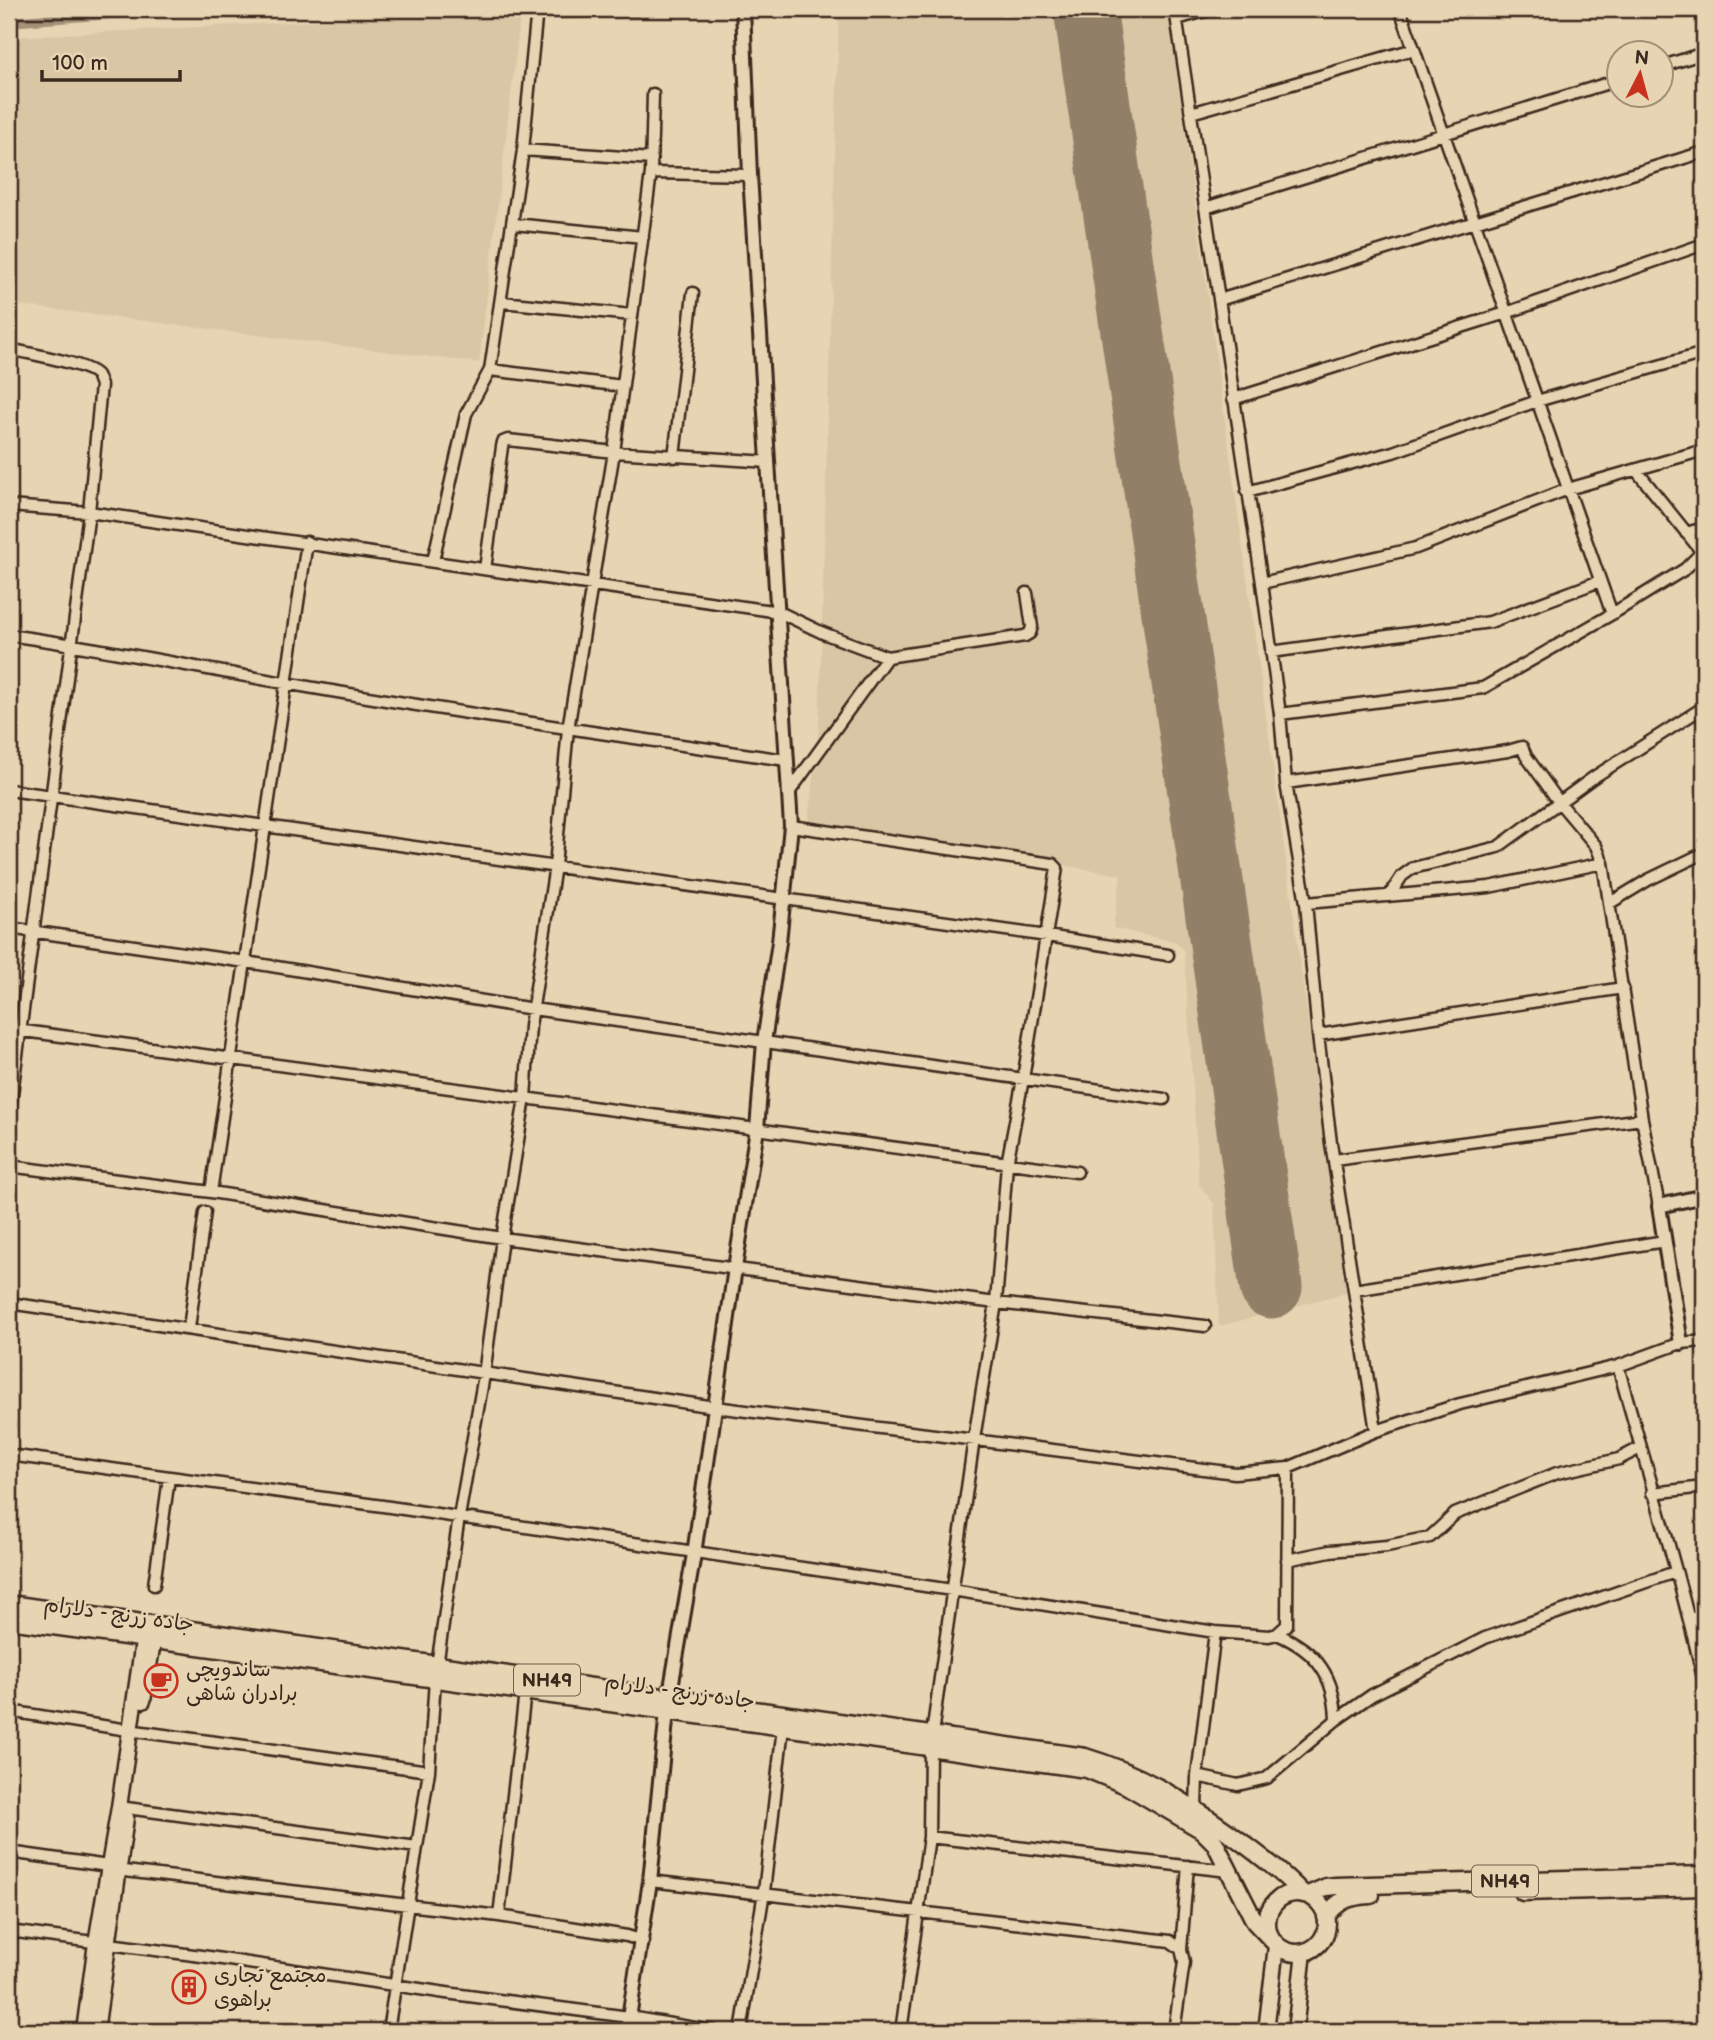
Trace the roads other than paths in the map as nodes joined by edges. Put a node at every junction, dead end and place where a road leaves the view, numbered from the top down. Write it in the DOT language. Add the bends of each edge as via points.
graph roads {
  1 [pos="638,9"];
  2 [pos="743,9"];
  3 [pos="1212,9"];
  4 [pos="1400,9"];
  5 [pos="537,10"];
  6 [pos="1176,14"];
  7 [pos="1414,49"];
  8 [pos="1704,53"];
  9 [pos="1674,63"];
  10 [pos="1604,85"];
  11 [pos="653,93"];
  12 [pos="1191,113"];
  13 [pos="1444,136"];
  14 [pos="523,150"];
  15 [pos="1704,152"];
  16 [pos="652,159"];
  17 [pos="651,173"];
  18 [pos="750,175"];
  19 [pos="1205,208"];
  20 [pos="1474,223"];
  21 [pos="514,224"];
  22 [pos="643,237"];
  23 [pos="1704,244"];
  24 [pos="693,293"];
  25 [pos="1219,300"];
  26 [pos="502,303"];
  27 [pos="1506,313"];
  28 [pos="632,315"];
  29 [pos="9,349"];
  30 [pos="1704,353"];
  31 [pos="490,370"];
  32 [pos="623,386"];
  33 [pos="1233,399"];
  34 [pos="1537,401"];
  35 [pos="1704,450"];
  36 [pos="614,452"];
  37 [pos="674,457"];
  38 [pos="769,462"];
  39 [pos="1636,470"];
  40 [pos="1568,489"];
  41 [pos="1247,492"];
  42 [pos="9,506"];
  43 [pos="89,512"];
  44 [pos="1704,528"];
  45 [pos="1686,533"];
  46 [pos="307,542"];
  47 [pos="1703,554"];
  48 [pos="433,561"];
  49 [pos="485,569"];
  50 [pos="1600,581"];
  51 [pos="1262,583"];
  52 [pos="592,586"];
  53 [pos="1027,593"];
  54 [pos="779,612"];
  55 [pos="1612,614"];
  56 [pos="9,635"];
  57 [pos="71,644"];
  58 [pos="1271,652"];
  59 [pos="887,657"];
  60 [pos="286,684"];
  61 [pos="1704,707"];
  62 [pos="1280,714"];
  63 [pos="568,729"];
  64 [pos="786,760"];
  65 [pos="1286,783"];
  66 [pos="9,790"];
  67 [pos="788,794"];
  68 [pos="53,796"];
  69 [pos="1559,802"];
  70 [pos="266,825"];
  71 [pos="791,826"];
  72 [pos="1704,853"];
  73 [pos="1603,863"];
  74 [pos="555,866"];
  75 [pos="1388,896"];
  76 [pos="784,898"];
  77 [pos="1306,903"];
  78 [pos="1610,903"];
  79 [pos="9,928"];
  80 [pos="34,931"];
  81 [pos="1047,936"];
  82 [pos="1168,955"];
  83 [pos="246,961"];
  84 [pos="1623,988"];
  85 [pos="533,1009"];
  86 [pos="9,1029"];
  87 [pos="21,1031"];
  88 [pos="1318,1035"];
  89 [pos="764,1042"];
  90 [pos="232,1057"];
  91 [pos="1023,1079"];
  92 [pos="525,1098"];
  93 [pos="1164,1099"];
  94 [pos="9,1116"];
  95 [pos="1642,1119"];
  96 [pos="757,1129"];
  97 [pos="1334,1160"];
  98 [pos="1007,1164"];
  99 [pos="9,1166"];
  100 [pos="1077,1172"];
  101 [pos="211,1192"];
  102 [pos="1704,1196"];
  103 [pos="1659,1206"];
  104 [pos="205,1212"];
  105 [pos="502,1238"];
  106 [pos="1665,1241"];
  107 [pos="735,1268"];
  108 [pos="1354,1290"];
  109 [pos="9,1303"];
  110 [pos="996,1303"];
  111 [pos="1205,1326"];
  112 [pos="190,1328"];
  113 [pos="1704,1341"];
  114 [pos="1681,1343"];
  115 [pos="1618,1366"];
  116 [pos="484,1375"];
  117 [pos="715,1407"];
  118 [pos="1376,1431"];
  119 [pos="974,1439"];
  120 [pos="1640,1448"];
  121 [pos="9,1455"];
  122 [pos="1288,1468"];
  123 [pos="169,1478"];
  124 [pos="1704,1487"];
  125 [pos="1652,1493"];
  126 [pos="459,1517"];
  127 [pos="694,1553"];
  128 [pos="1287,1560"];
  129 [pos="1675,1572"];
  130 [pos="154,1585"];
  131 [pos="952,1590"];
  132 [pos="9,1604"];
  133 [pos="1689,1618"];
  134 [pos="1704,1618"];
  135 [pos="9,1620"];
  136 [pos="150,1631"];
  137 [pos="1215,1632"];
  138 [pos="1278,1634"];
  139 [pos="436,1672"];
  140 [pos="1704,1682"];
  141 [pos="525,1692"];
  142 [pos="668,1704"];
  143 [pos="9,1711"];
  144 [pos="1336,1720"];
  145 [pos="783,1727"];
  146 [pos="133,1730"];
  147 [pos="931,1741"];
  148 [pos="429,1771"];
  149 [pos="1197,1776"];
  150 [pos="123,1808"];
  151 [pos="1196,1809"];
  152 [pos="929,1837"];
  153 [pos="417,1847"];
  154 [pos="9,1852"];
  155 [pos="1188,1866"];
  156 [pos="114,1867"];
  157 [pos="1228,1871"];
  158 [pos="1704,1875"];
  159 [pos="650,1881"];
  160 [pos="1704,1887"];
  161 [pos="764,1892"];
  162 [pos="1306,1895"];
  163 [pos="407,1906"];
  164 [pos="917,1913"];
  165 [pos="499,1916"];
  166 [pos="1326,1917"];
  167 [pos="9,1931"];
  168 [pos="643,1941"];
  169 [pos="102,1943"];
  170 [pos="1274,1943"];
  171 [pos="1181,1949"];
  172 [pos="1304,1952"];
  173 [pos="395,1984"];
  174 [pos="629,2017"];
  175 [pos="85,2031"];
  176 [pos="96,2031"];
  177 [pos="388,2031"];
  178 [pos="627,2031"];
  179 [pos="713,2031"];
  180 [pos="741,2031"];
  181 [pos="901,2031"];
  182 [pos="1174,2031"];
  183 [pos="1266,2031"];
  184 [pos="1295,2031"];
  1 -- 5 [label="street"];
  2 -- 18 [label="street"];
  3 -- 6 [label="street"];
  4 -- 7 [label="street"];
  5 -- 14 [label="street"];
  6 -- 12 [label="street"];
  7 -- 12 [label="street"];
  7 -- 13 [label="street"];
  8 -- 9 [label="street"];
  10 -- 13 [label="street"];
  11 -- 16 [label="street"];
  12 -- 19 [label="street"];
  13 -- 19 [label="street"];
  13 -- 20 [label="street"];
  14 -- 16 [label="street"];
  14 -- 21 [label="street"];
  15 -- 20 [label="street"];
  16 -- 17 [label="street"];
  17 -- 18 [label="street"];
  17 -- 22 [label="street"];
  18 -- 38 [label="street"];
  19 -- 25 [label="street"];
  20 -- 25 [label="street"];
  20 -- 27 [label="street"];
  21 -- 22 [label="street"];
  21 -- 26 [label="street"];
  22 -- 28 [label="street"];
  23 -- 27 [label="street"];
  24 -- 37 [label="street"];
  25 -- 33 [label="street"];
  26 -- 28 [label="street"];
  26 -- 31 [label="street"];
  27 -- 33 [label="street"];
  27 -- 34 [label="street"];
  28 -- 32 [label="street"];
  29 -- 43 [label="street" via="97,375 101,385"];
  30 -- 34 [label="street"];
  31 -- 32 [label="street"];
  31 -- 48 [label="street" via="466,414"];
  32 -- 36 [label="street"];
  33 -- 41 [label="street"];
  34 -- 40 [label="street"];
  34 -- 41 [label="street" via="1393,452"];
  35 -- 39 [label="street"];
  36 -- 37 [label="street"];
  36 -- 49 [label="street" via="503,442"];
  36 -- 52 [label="street"];
  37 -- 38 [label="street"];
  38 -- 54 [label="street"];
  39 -- 40 [label="street"];
  39 -- 45 [label="street"];
  40 -- 50 [label="street"];
  40 -- 51 [label="street" via="1416,548"];
  41 -- 51 [label="street"];
  42 -- 43 [label="street"];
  43 -- 46 [label="street"];
  43 -- 57 [label="street"];
  44 -- 45 [label="street"];
  45 -- 47 [label="street"];
  46 -- 48 [label="street"];
  46 -- 60 [label="street"];
  47 -- 55 [label="street"];
  48 -- 49 [label="street"];
  49 -- 52 [label="street"];
  50 -- 55 [label="street"];
  50 -- 58 [label="street" via="1490,622"];
  51 -- 58 [label="street"];
  52 -- 54 [label="street"];
  52 -- 63 [label="street"];
  53 -- 59 [label="street" via="1032,627 1025,636"];
  54 -- 59 [label="street"];
  54 -- 64 [label="street"];
  55 -- 62 [label="street" via="1483,688"];
  56 -- 57 [label="street"];
  57 -- 60 [label="street"];
  57 -- 68 [label="street"];
  58 -- 62 [label="street"];
  59 -- 67 [label="street"];
  60 -- 63 [label="street"];
  60 -- 70 [label="street"];
  61 -- 69 [label="street"];
  62 -- 65 [label="street"];
  63 -- 64 [label="street"];
  63 -- 74 [label="street"];
  64 -- 67 [label="street"];
  65 -- 69 [label="street" via="1522,747"];
  65 -- 77 [label="street"];
  66 -- 68 [label="street"];
  67 -- 71 [label="street"];
  68 -- 70 [label="street"];
  68 -- 80 [label="street"];
  69 -- 73 [label="street" via="1596,846"];
  69 -- 75 [label="street" via="1498,847 1413,868"];
  70 -- 74 [label="street"];
  70 -- 83 [label="street"];
  71 -- 76 [label="street"];
  71 -- 81 [label="street" via="1057,866"];
  72 -- 78 [label="street"];
  73 -- 75 [label="street" via="1489,887"];
  73 -- 78 [label="street"];
  74 -- 76 [label="street"];
  74 -- 85 [label="street"];
  75 -- 77 [label="street"];
  76 -- 81 [label="street"];
  76 -- 89 [label="street"];
  77 -- 88 [label="street"];
  78 -- 84 [label="street"];
  79 -- 80 [label="street"];
  80 -- 83 [label="street"];
  80 -- 87 [label="street"];
  81 -- 82 [label="street"];
  81 -- 91 [label="street"];
  83 -- 85 [label="street"];
  83 -- 90 [label="street"];
  84 -- 88 [label="street"];
  84 -- 95 [label="street"];
  85 -- 89 [label="street"];
  85 -- 92 [label="street"];
  86 -- 87 [label="street"];
  87 -- 90 [label="street"];
  87 -- 94 [label="street"];
  88 -- 97 [label="street"];
  89 -- 91 [label="street"];
  89 -- 96 [label="street"];
  90 -- 92 [label="street"];
  90 -- 101 [label="street"];
  91 -- 93 [label="street"];
  91 -- 98 [label="street"];
  92 -- 96 [label="street"];
  92 -- 105 [label="street"];
  95 -- 97 [label="street"];
  95 -- 103 [label="street"];
  96 -- 98 [label="street"];
  96 -- 107 [label="street"];
  97 -- 108 [label="street"];
  98 -- 100 [label="street"];
  98 -- 110 [label="street"];
  99 -- 101 [label="street"];
  101 -- 105 [label="street"];
  102 -- 103 [label="street"];
  103 -- 106 [label="street"];
  104 -- 112 [label="street"];
  105 -- 107 [label="street"];
  105 -- 116 [label="street"];
  106 -- 108 [label="street"];
  106 -- 114 [label="street"];
  107 -- 110 [label="street"];
  107 -- 117 [label="street"];
  108 -- 118 [label="street"];
  109 -- 112 [label="street"];
  110 -- 111 [label="street"];
  110 -- 119 [label="street"];
  112 -- 116 [label="street"];
  113 -- 114 [label="street"];
  114 -- 115 [label="street"];
  115 -- 118 [label="street" via="1460,1404"];
  115 -- 120 [label="street"];
  116 -- 117 [label="street"];
  116 -- 126 [label="street"];
  117 -- 119 [label="street"];
  117 -- 127 [label="street"];
  118 -- 122 [label="street"];
  119 -- 122 [label="street" via="1234,1473"];
  119 -- 131 [label="street"];
  120 -- 125 [label="street"];
  120 -- 128 [label="street" via="1619,1459 1557,1473 1455,1514 1430,1537"];
  121 -- 123 [label="street"];
  122 -- 128 [label="street"];
  123 -- 126 [label="street"];
  123 -- 130 [label="street"];
  124 -- 125 [label="street"];
  125 -- 129 [label="street"];
  126 -- 127 [label="street"];
  126 -- 139 [label="street"];
  127 -- 131 [label="street"];
  127 -- 142 [label="street"];
  128 -- 138 [label="street" via="1287,1625"];
  129 -- 133 [label="street"];
  129 -- 144 [label="street" via="1485,1639 1372,1695"];
  131 -- 137 [label="street"];
  131 -- 147 [label="street"];
  132 -- 136 [label="highway, جاده زرنج - دلارام / NH49"];
  133 -- 134 [label="street"];
  133 -- 140 [label="street"];
  135 -- 136 [label="highway, جاده زرنج - دلارام / NH49"];
  136 -- 139 [label="highway, جاده زرنج - دلارام / NH49"];
  136 -- 146 [label="main road"];
  137 -- 138 [label="street"];
  137 -- 149 [label="street"];
  138 -- 144 [label="street" via="1297,1642 1326,1674"];
  139 -- 141 [label="highway, جاده زرنج - دلارام / NH49"];
  139 -- 142 [label="highway, جاده زرنج - دلارام / NH49"];
  139 -- 148 [label="street"];
  141 -- 142 [label="highway, جاده زرنج - دلارام / NH49"];
  141 -- 165 [label="street"];
  142 -- 145 [label="highway, جاده زرنج - دلارام / NH49"];
  142 -- 147 [label="highway, جاده زرنج - دلارام / NH49"];
  142 -- 159 [label="street"];
  143 -- 146 [label="street"];
  144 -- 149 [label="street" via="1267,1778 1238,1785"];
  145 -- 147 [label="highway, جاده زرنج - دلارام / NH49"];
  145 -- 161 [label="street"];
  146 -- 148 [label="street"];
  146 -- 150 [label="main road"];
  147 -- 151 [label="highway, جاده زرنج - دلارام / NH49" via="1085,1757 1129,1772"];
  147 -- 152 [label="street"];
  147 -- 157 [label="highway, جاده زرنج - دلارام / NH49" via="1087,1769 1108,1777 1202,1830 1215,1843"];
  148 -- 153 [label="street"];
  149 -- 151 [label="street"];
  150 -- 153 [label="street"];
  150 -- 156 [label="main road"];
  151 -- 162 [label="highway, جاده زرنج - دلارام / NH49" via="1267,1860"];
  152 -- 155 [label="street"];
  152 -- 164 [label="street"];
  153 -- 163 [label="street"];
  154 -- 156 [label="street"];
  155 -- 157 [label="street"];
  155 -- 171 [label="street"];
  156 -- 163 [label="street"];
  156 -- 169 [label="main road"];
  157 -- 170 [label="highway, جاده زرنج - دلارام / NH49" via="1255,1922"];
  158 -- 162 [label="highway, NH49" via="1336,1886"];
  159 -- 161 [label="street"];
  159 -- 168 [label="street"];
  160 -- 166 [label="highway, NH49" via="1353,1896 1342,1900"];
  161 -- 164 [label="street"];
  161 -- 180 [label="street"];
  162 -- 166 [label="highway, NH49" via="1323,1908"];
  162 -- 170 [label="highway, NH49" via="1286,1895 1272,1906 1267,1923"];
  163 -- 165 [label="street"];
  163 -- 173 [label="street"];
  164 -- 171 [label="street" via="1170,1941"];
  164 -- 181 [label="street"];
  165 -- 168 [label="street"];
  166 -- 172 [label="highway, NH49" via="1325,1935"];
  167 -- 169 [label="street"];
  168 -- 174 [label="street"];
  169 -- 173 [label="street"];
  169 -- 175 [label="main road"];
  169 -- 176 [label="main road"];
  170 -- 172 [label="highway" via="1294,1953"];
  170 -- 183 [label="main road"];
  171 -- 182 [label="street" via="1184,1962"];
  172 -- 184 [label="main road"];
  173 -- 174 [label="street"];
  173 -- 177 [label="street"];
  174 -- 178 [label="street"];
  174 -- 179 [label="street"];
}
